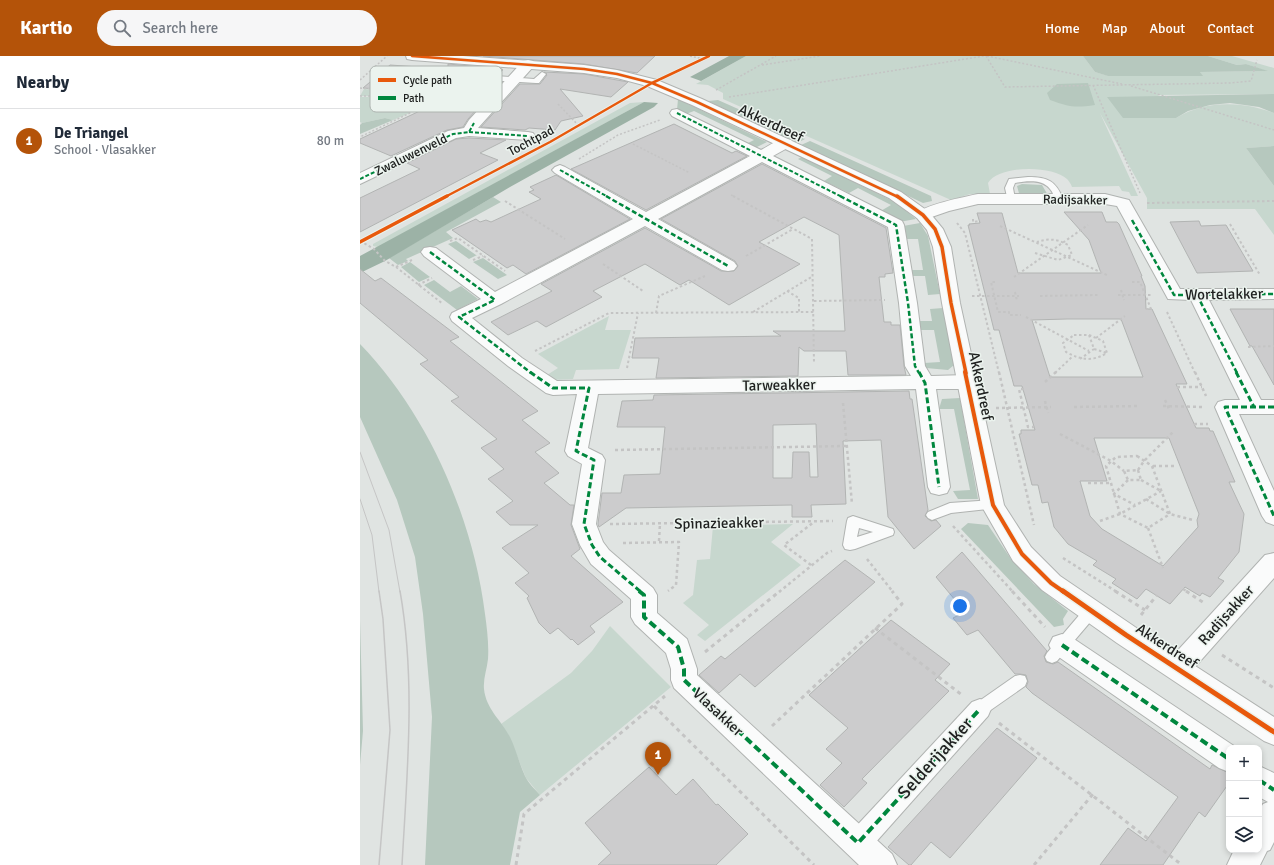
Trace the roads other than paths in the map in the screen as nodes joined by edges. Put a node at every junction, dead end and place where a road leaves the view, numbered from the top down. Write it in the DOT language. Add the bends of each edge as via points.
graph roads {
  1 [pos="412,56"];
  2 [pos="481,58"];
  3 [pos="528,64"];
  4 [pos="542,74"];
  5 [pos="502,79"];
  6 [pos="514,80"];
  7 [pos="502,93"];
  8 [pos="484,112"];
  9 [pos="677,114"];
  10 [pos="470,132"];
  11 [pos="528,136"];
  12 [pos="786,143"];
  13 [pos="761,156"];
  14 [pos="560,170"];
  15 [pos="360,180"];
  16 [pos="923,215"];
  17 [pos="645,219"];
  18 [pos="430,252"];
  19 [pos="728,266"];
  20 [pos="1197,294"];
  21 [pos="1272,294"];
  22 [pos="1167,295"];
  23 [pos="496,300"];
  24 [pos="968,382"];
  25 [pos="925,383"];
  26 [pos="589,388"];
  27 [pos="1254,407"];
  28 [pos="1274,407"];
  29 [pos="939,487"];
  30 [pos="993,505"];
  31 [pos="932,515"];
  32 [pos="1274,516"];
  33 [pos="853,544"];
  34 [pos="1274,562"];
  35 [pos="1092,610"];
  36 [pos="1057,651"];
  37 [pos="1178,668"];
  38 [pos="1020,681"];
  39 [pos="980,709"];
  40 [pos="1274,732"];
  41 [pos="1226,757"];
  42 [pos="1260,781"];
  43 [pos="1274,790"];
  44 [pos="1274,814"];
  45 [pos="1262,834"];
  46 [pos="858,843"];
  47 [pos="1250,853"];
  48 [pos="881,865"];
  49 [pos="1243,865"];
  1 -- 2 [label="street, Akkerdreef"];
  2 -- 3 [label="street, Akkerdreef"];
  3 -- 6 [label="street"];
  3 -- 12 [label="street, Akkerdreef" via="617,74 652,83"];
  4 -- 6 [label="lane" via="536,81"];
  5 -- 6 [label="lane"];
  6 -- 7 [label="street"];
  8 -- 10 [label="street"];
  9 -- 13 [label="street"];
  10 -- 11 [label="street, Zwaluwenveld"];
  10 -- 15 [label="street, Zwaluwenveld" via="453,134"];
  12 -- 13 [label="street"];
  12 -- 16 [label="street, Akkerdreef" via="895,195"];
  13 -- 17 [label="street"];
  13 -- 25 [label="street" via="896,225 915,366"];
  14 -- 17 [label="street"];
  16 -- 22 [label="street, Radijsakker" via="978,199 1105,199 1123,203"];
  16 -- 24 [label="street, Akkerdreef" via="935,229 942,247"];
  17 -- 19 [label="street"];
  17 -- 23 [label="street"];
  18 -- 23 [label="street"];
  20 -- 21 [label="street, Wortelakker"];
  20 -- 22 [label="street, Wortelakker"];
  20 -- 27 [label="street"];
  23 -- 26 [label="street, Tarweakker" via="459,317 553,388"];
  24 -- 25 [label="street, Tarweakker"];
  24 -- 30 [label="street, Akkerdreef"];
  25 -- 26 [label="street, Tarweakker"];
  25 -- 29 [label="street"];
  26 -- 46 [label="street, Vlasakker" via="576,451 594,460 588,534 600,557 644,595 644,617 678,647 684,675 752,744"];
  27 -- 28 [label="street"];
  27 -- 32 [label="street" via="1218,407"];
  30 -- 31 [label="lane" via="950,508"];
  30 -- 35 [label="street, Akkerdreef" via="1022,554 1050,582"];
  33 -- 33 [label="lane" via="853,521 893,530"];
  34 -- 37 [label="street, Radijsakker"];
  35 -- 36 [label="lane"];
  35 -- 37 [label="street, Akkerdreef"];
  36 -- 41 [label="street"];
  37 -- 40 [label="street, Akkerdreef"];
  38 -- 39 [label="lane, Selderijakker"];
  39 -- 46 [label="street, Selderijakker"];
  42 -- 43 [label="street"];
  44 -- 45 [label="street"];
  46 -- 48 [label="street, Vlasakker"];
  47 -- 49 [label="street"];
}
